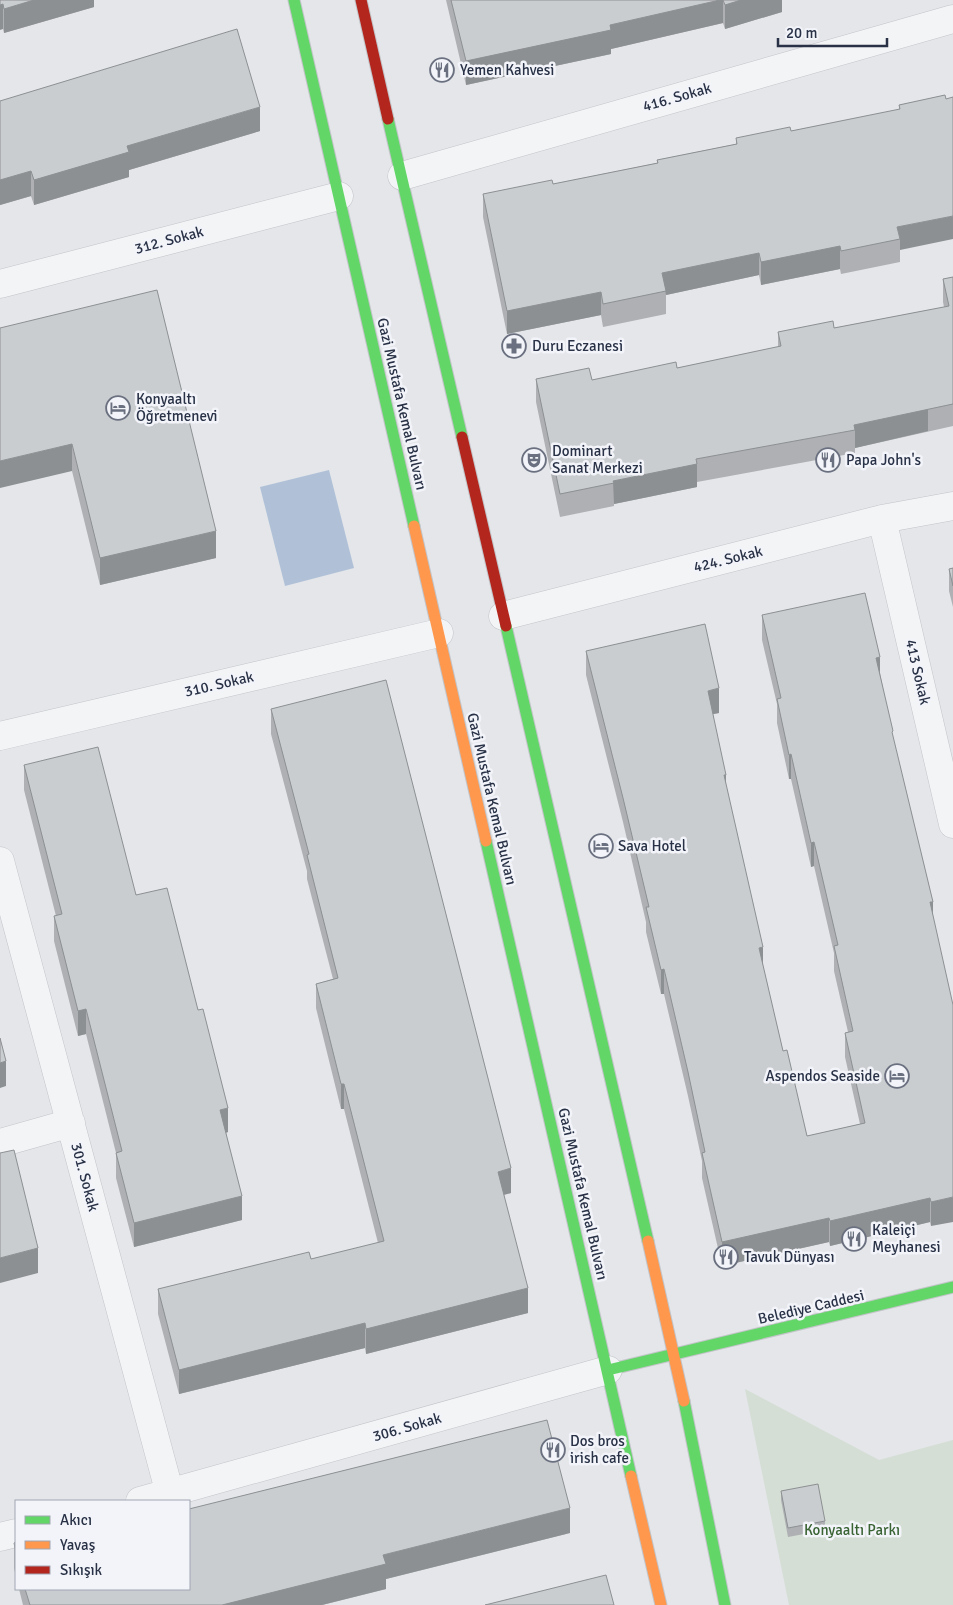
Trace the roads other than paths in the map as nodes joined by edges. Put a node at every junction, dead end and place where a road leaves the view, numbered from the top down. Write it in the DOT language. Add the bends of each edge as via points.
graph roads {
  1 [pos="294,0"];
  2 [pos="361,0"];
  3 [pos="953,19"];
  4 [pos="402,176"];
  5 [pos="339,196"];
  6 [pos="0,284"];
  7 [pos="953,506"];
  8 [pos="882,519"];
  9 [pos="503,616"];
  10 [pos="439,633"];
  11 [pos="0,736"];
  12 [pos="953,824"];
  13 [pos="0,861"];
  14 [pos="71,1123"];
  15 [pos="0,1143"];
  16 [pos="953,1287"];
  17 [pos="674,1354"];
  18 [pos="608,1370"];
  19 [pos="170,1494"];
  20 [pos="144,1500"];
  21 [pos="15,1532"];
  22 [pos="0,1537"];
  23 [pos="661,1605"];
  24 [pos="725,1605"];
  1 -- 5 [label="main road, Gazi Mustafa Kemal Bulvarı"];
  2 -- 4 [label="main road"];
  3 -- 4 [label="street, 416. Sokak"];
  4 -- 9 [label="main road"];
  5 -- 6 [label="street, 312. Sokak"];
  5 -- 10 [label="main road, Gazi Mustafa Kemal Bulvarı"];
  7 -- 8 [label="street, 424. Sokak"];
  8 -- 9 [label="street, 424. Sokak"];
  8 -- 12 [label="street, 413 Sokak"];
  9 -- 17 [label="main road"];
  10 -- 11 [label="street, 310. Sokak"];
  10 -- 18 [label="main road, Gazi Mustafa Kemal Bulvarı"];
  13 -- 14 [label="street, 301. Sokak"];
  14 -- 15 [label="street"];
  14 -- 19 [label="street, 301. Sokak"];
  16 -- 17 [label="main road, Belediye Caddesi" via="843,1316"];
  17 -- 18 [label="main road, 306. Sokak"];
  17 -- 24 [label="main road"];
  18 -- 19 [label="street, 306. Sokak"];
  18 -- 23 [label="main road, Gazi Mustafa Kemal Bulvarı"];
  19 -- 20 [label="street, 306. Sokak"];
  21 -- 22 [label="street"];
}
